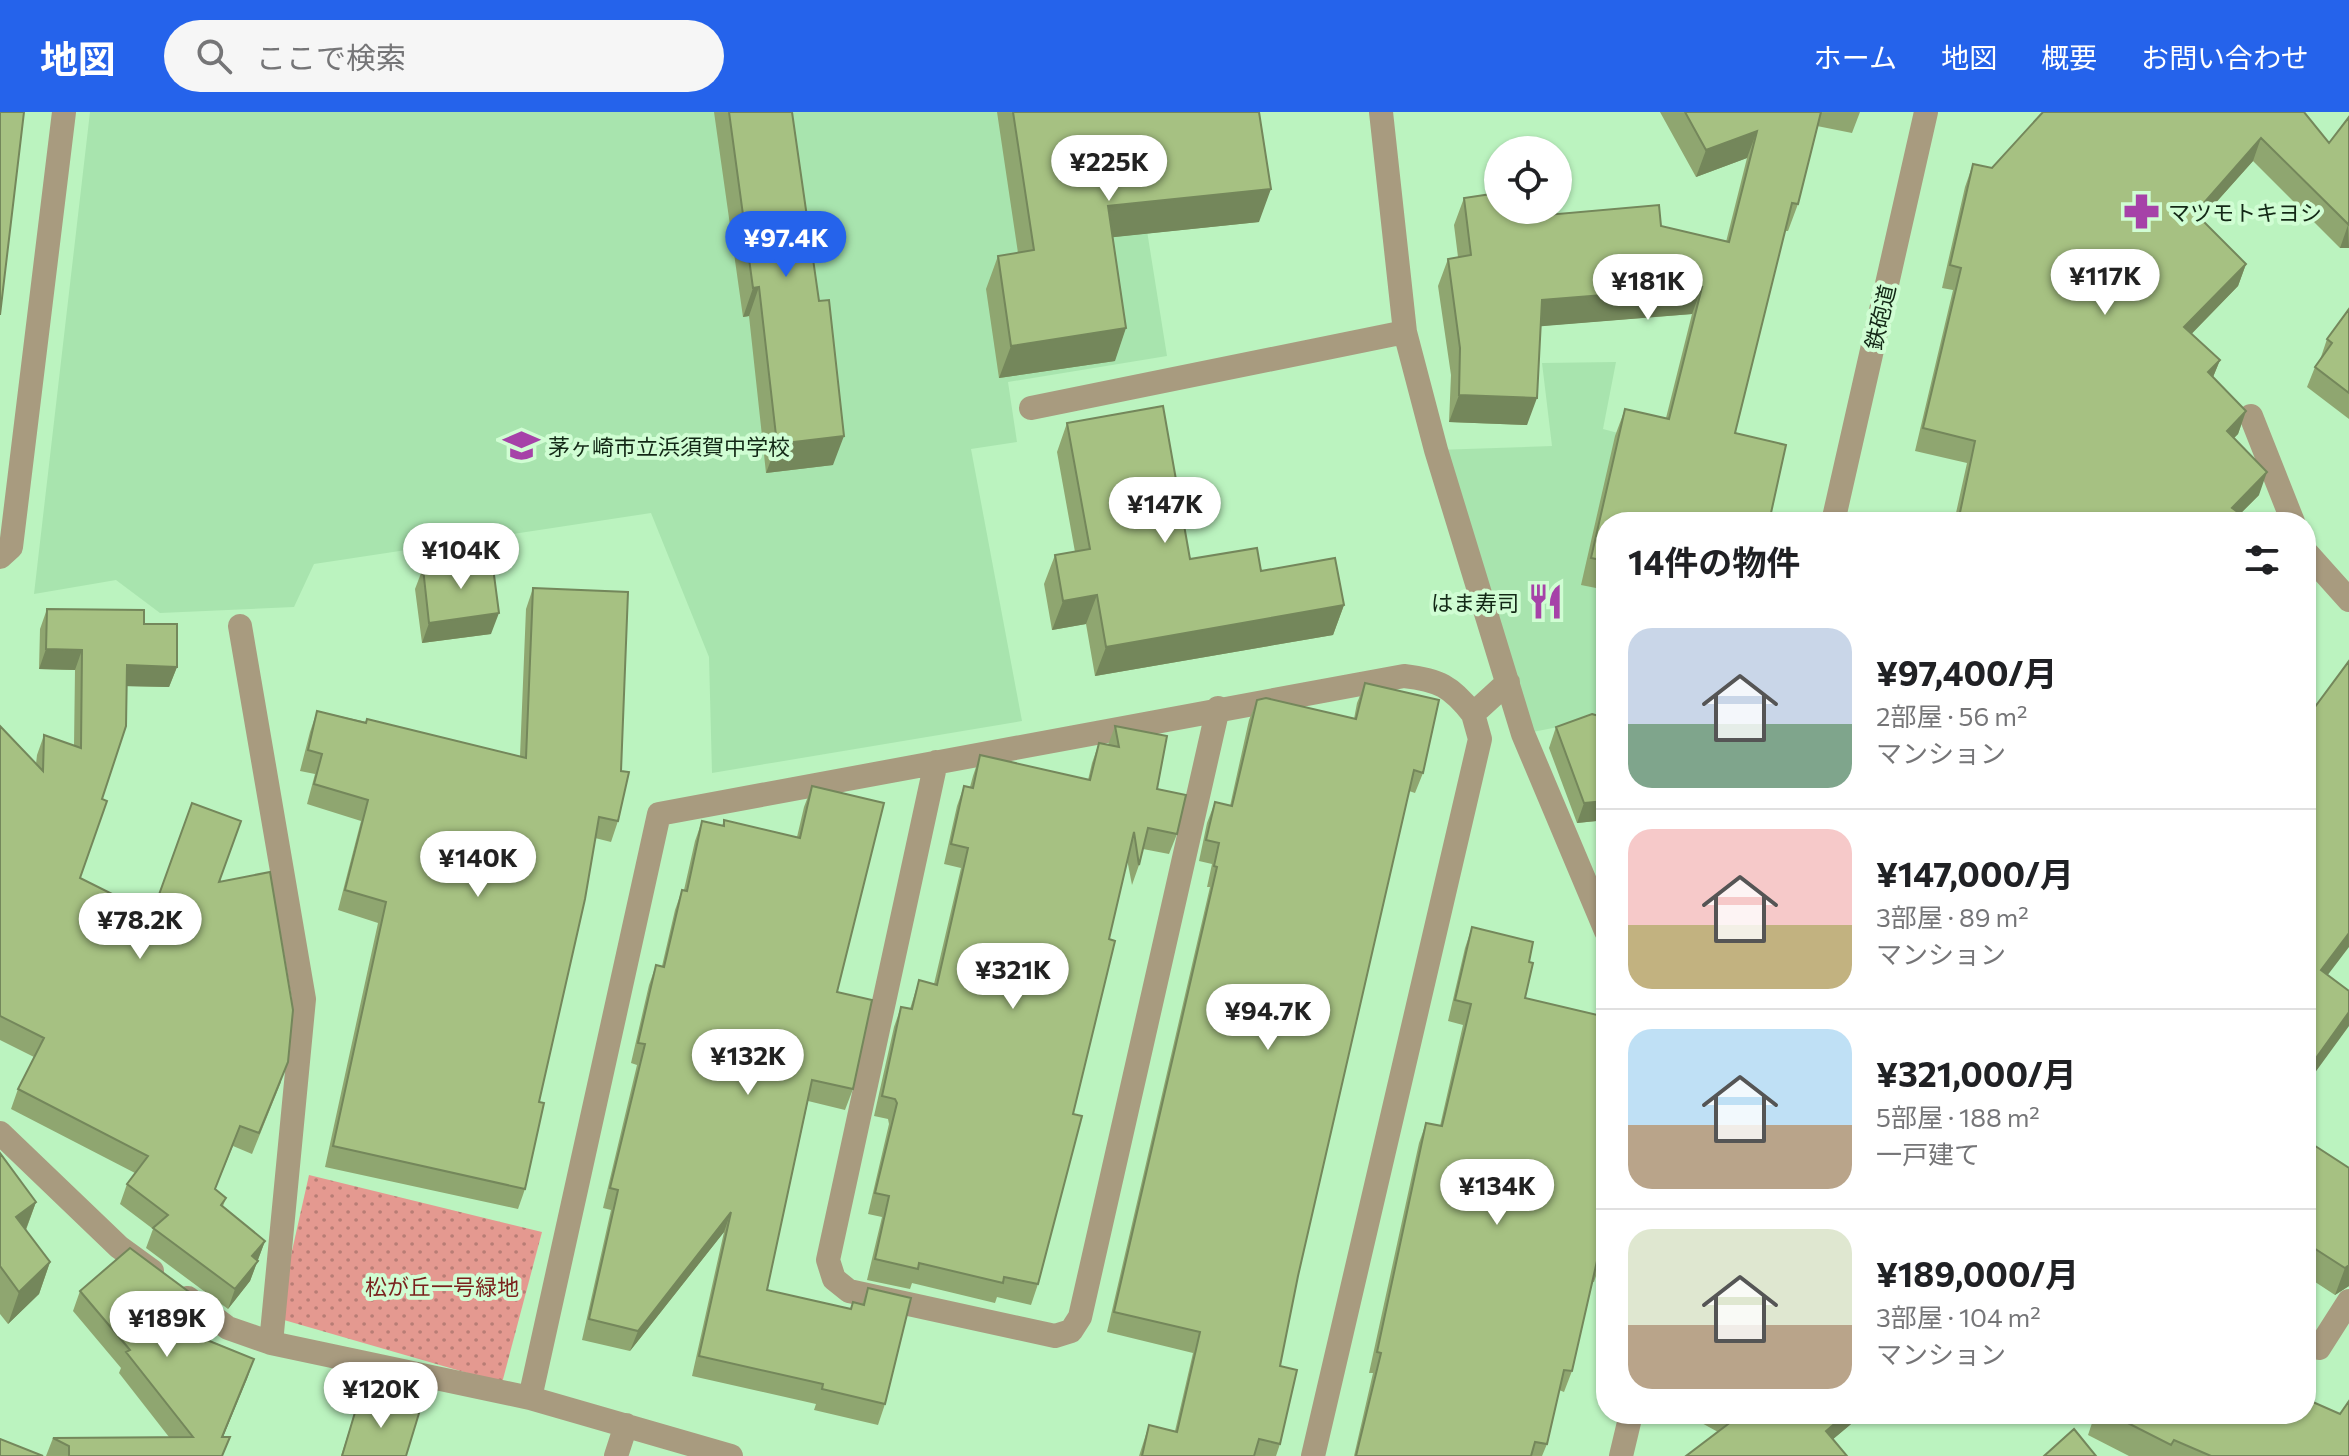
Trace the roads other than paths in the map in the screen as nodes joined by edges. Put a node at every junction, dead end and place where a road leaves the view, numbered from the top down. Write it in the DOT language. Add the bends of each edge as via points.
graph roads {
  1 [pos="64,112"];
  2 [pos="1381,112"];
  3 [pos="1926,112"];
  4 [pos="1405,332"];
  5 [pos="1031,408"];
  6 [pos="2251,416"];
  7 [pos="1835,512"];
  8 [pos="2289,512"];
  9 [pos="0,557"];
  10 [pos="2316,563"];
  11 [pos="2349,600"];
  12 [pos="240,626"];
  13 [pos="1508,682"];
  14 [pos="1218,708"];
  15 [pos="1473,714"];
  16 [pos="936,762"];
  17 [pos="1596,907"];
  18 [pos="0,1133"];
  19 [pos="2349,1301"];
  20 [pos="271,1343"];
  21 [pos="2316,1346"];
  22 [pos="530,1398"];
  23 [pos="1629,1424"];
  24 [pos="626,1425"];
  25 [pos="616,1456"];
  26 [pos="731,1456"];
  27 [pos="1313,1456"];
  28 [pos="1621,1456"];
  1 -- 9 [label="street" via="11,547"];
  2 -- 4 [label="street"];
  3 -- 7 [label="street, 鉄砲道"];
  4 -- 5 [label="street"];
  4 -- 13 [label="street"];
  6 -- 8 [label="street"];
  10 -- 11 [label="street"];
  12 -- 20 [label="street" via="304,999"];
  13 -- 15 [label="street"];
  13 -- 17 [label="street" via="1523,734"];
  14 -- 15 [label="street" via="1404,676 1431,679 1455,692"];
  14 -- 16 [label="street"];
  14 -- 16 [label="street" via="1080,1317 1071,1331 1055,1336 849,1291 834,1279 828,1260"];
  15 -- 27 [label="street" via="1480,739"];
  16 -- 22 [label="street" via="659,814"];
  18 -- 20 [label="street" via="119,1247 228,1328"];
  19 -- 21 [label="street"];
  20 -- 22 [label="street"];
  22 -- 24 [label="street"];
  23 -- 28 [label="street"];
  24 -- 25 [label="street"];
  24 -- 26 [label="street"];
}
